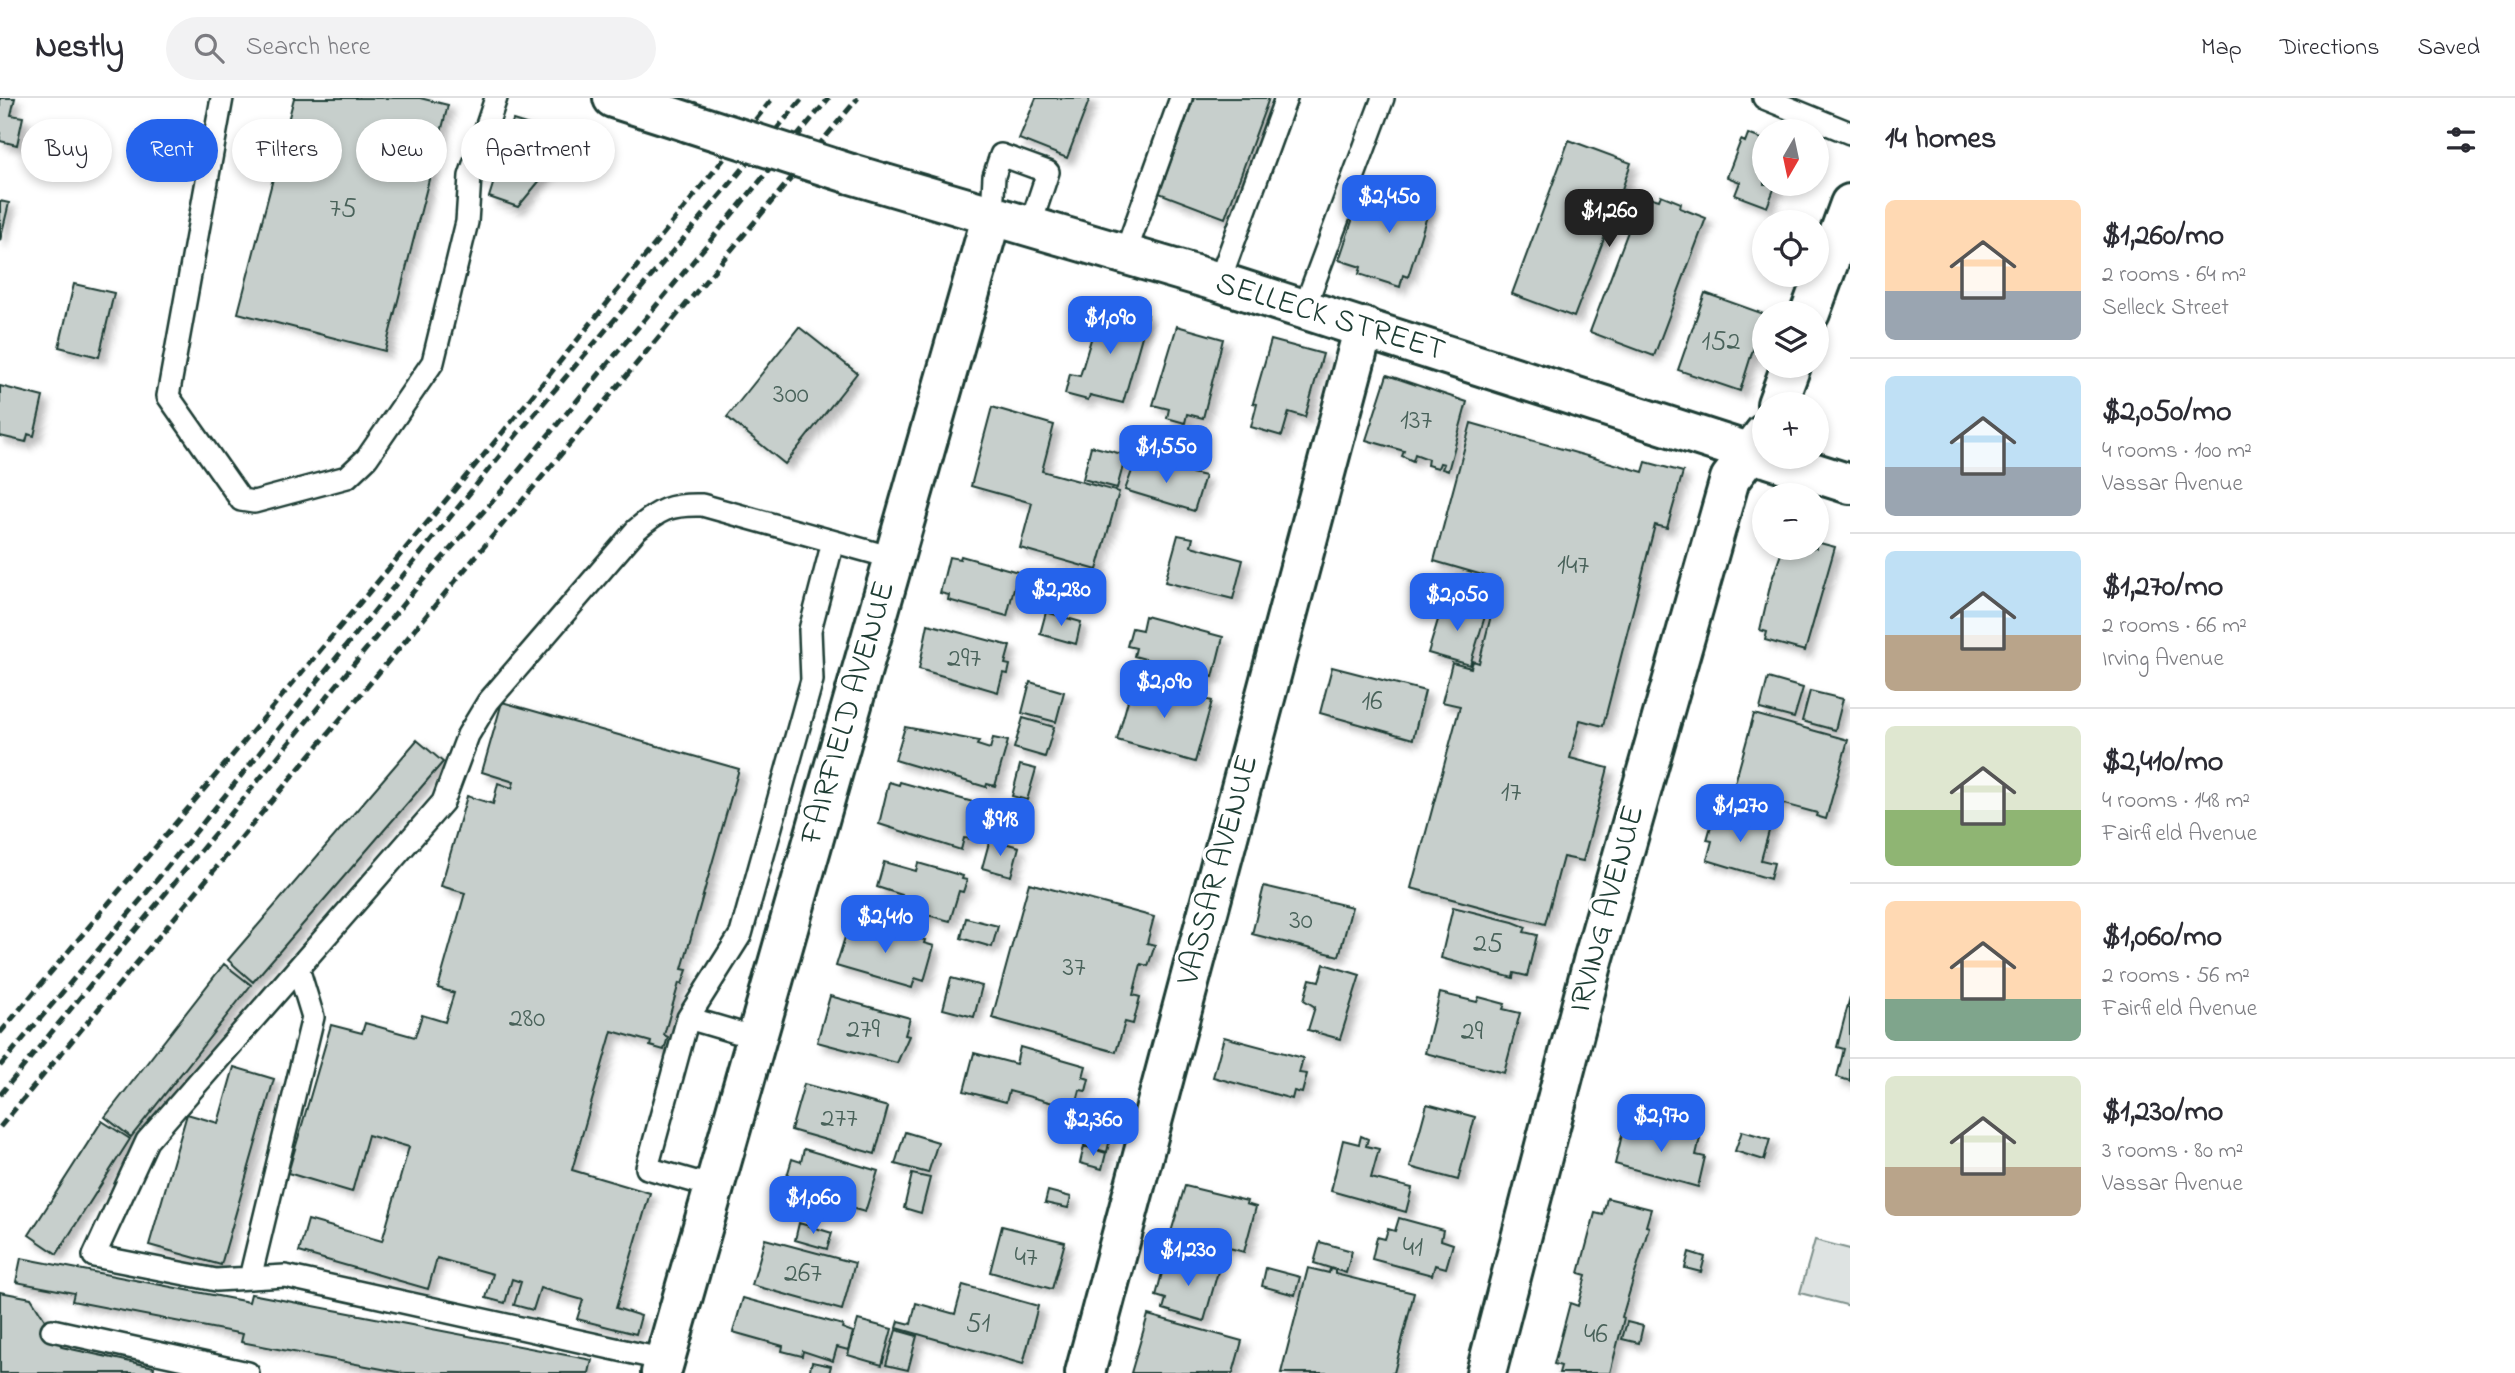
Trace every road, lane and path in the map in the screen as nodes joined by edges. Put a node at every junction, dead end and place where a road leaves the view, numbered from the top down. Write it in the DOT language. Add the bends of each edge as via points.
graph roads {
  1 [pos="222,98"];
  2 [pos="496,98"];
  3 [pos="613,98"];
  4 [pos="1181,98"];
  5 [pos="1286,98"];
  6 [pos="1383,98"];
  7 [pos="1764,98"];
  8 [pos="1850,133"];
  9 [pos="1850,204"];
  10 [pos="992,215"];
  11 [pos="1030,226"];
  12 [pos="1125,254"];
  13 [pos="1219,282"];
  14 [pos="1814,301"];
  15 [pos="1304,309"];
  16 [pos="1364,327"];
  17 [pos="1752,447"];
  18 [pos="1752,458"];
  19 [pos="1811,469"];
  20 [pos="1850,484"];
  21 [pos="833,542"];
  22 [pos="893,558"];
  23 [pos="298,968"];
  24 [pos="688,1018"];
  25 [pos="756,1038"];
  26 [pos="714,1187"];
  27 [pos="250,1278"];
  28 [pos="52,1330"];
  29 [pos="663,1366"];
  30 [pos="248,1373"];
  31 [pos="1084,1373"];
  32 [pos="1486,1373"];
  1 -- 2 [label="lane" via="168,396 242,500 254,502 347,477 366,458 433,362 467,222 470,176"];
  3 -- 10 [label="main road, SELLECK STREET, bridge"];
  4 -- 12 [label="lane"];
  5 -- 13 [label="lane"];
  6 -- 15 [label="lane"];
  7 -- 8 [label="lane"];
  9 -- 14 [label="main road"];
  10 -- 11 [label="main road, SELLECK STREET"];
  10 -- 11 [label="lane" via="994,176 1002,155 1048,172"];
  10 -- 22 [label="main road, FAIRFIELD AVENUE"];
  11 -- 12 [label="main road, SELLECK STREET"];
  12 -- 13 [label="main road, SELLECK STREET"];
  13 -- 15 [label="main road, SELLECK STREET"];
  15 -- 16 [label="main road, SELLECK STREET"];
  16 -- 17 [label="main road, SELLECK STREET"];
  16 -- 31 [label="main road, VASSAR AVENUE"];
  18 -- 32 [label="main road, IRVING AVENUE" via="1730,479 1594,957"];
  19 -- 20 [label="main road, SELLECK STREET"];
  21 -- 22 [label="lane"];
  21 -- 23 [label="lane" via="702,505 679,504 657,512 636,530 488,702 468,735 443,802"];
  21 -- 24 [label="lane" via="810,630 812,680 741,934"];
  22 -- 25 [label="main road, FAIRFIELD AVENUE"];
  23 -- 27 [label="lane" via="313,1017"];
  23 -- 27 [label="lane" via="147,1142 94,1256 216,1280"];
  24 -- 25 [label="lane"];
  24 -- 26 [label="lane" via="647,1168"];
  25 -- 26 [label="main road, FAIRFIELD AVENUE"];
  26 -- 29 [label="main road, FAIRFIELD AVENUE"];
  27 -- 29 [label="lane" via="285,1276"];
  28 -- 30 [label="lane"];
}
